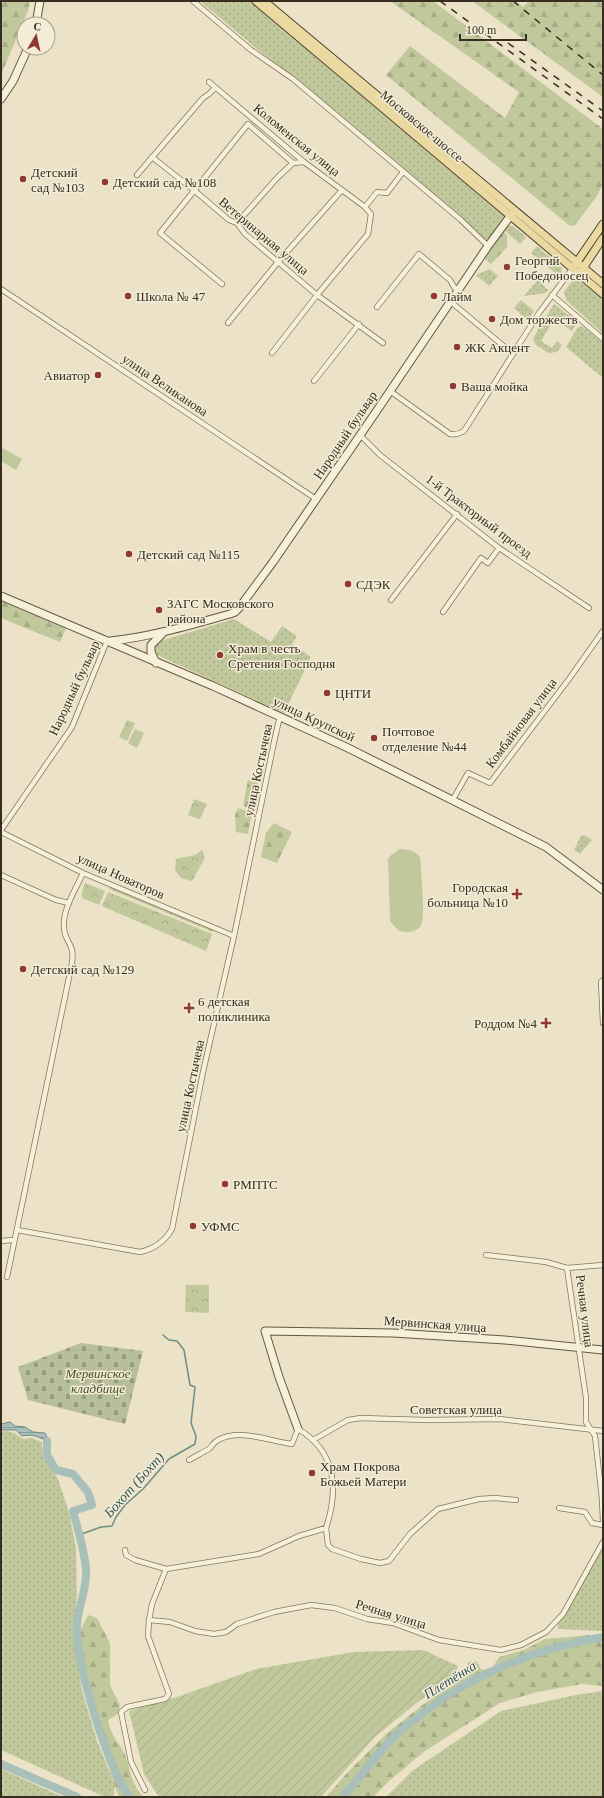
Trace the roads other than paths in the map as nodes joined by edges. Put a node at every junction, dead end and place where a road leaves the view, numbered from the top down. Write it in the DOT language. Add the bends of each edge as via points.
graph roads {
  1 [pos="40,1"];
  2 [pos="193,1"];
  3 [pos="256,1"];
  4 [pos="264,1"];
  5 [pos="37,16"];
  6 [pos="24,56"];
  7 [pos="210,82"];
  8 [pos="215,88"];
  9 [pos="1,99"];
  10 [pos="152,157"];
  11 [pos="304,162"];
  12 [pos="293,164"];
  13 [pos="404,172"];
  14 [pos="138,175"];
  15 [pos="342,190"];
  16 [pos="195,191"];
  17 [pos="365,208"];
  18 [pos="515,210"];
  19 [pos="510,216"];
  20 [pos="237,223"];
  21 [pos="603,224"];
  22 [pos="603,238"];
  23 [pos="488,246"];
  24 [pos="278,262"];
  25 [pos="577,262"];
  26 [pos="583,268"];
  27 [pos="575,271"];
  28 [pos="566,276"];
  29 [pos="222,284"];
  30 [pos="603,284"];
  31 [pos="1,289"];
  32 [pos="459,290"];
  33 [pos="603,294"];
  34 [pos="317,295"];
  35 [pos="552,295"];
  36 [pos="451,302"];
  37 [pos="377,307"];
  38 [pos="228,323"];
  39 [pos="359,324"];
  40 [pos="603,339"];
  41 [pos="383,343"];
  42 [pos="272,352"];
  43 [pos="512,353"];
  44 [pos="314,381"];
  45 [pos="390,391"];
  46 [pos="360,435"];
  47 [pos="316,499"];
  48 [pos="457,514"];
  49 [pos="499,548"];
  50 [pos="1,596"];
  51 [pos="391,600"];
  52 [pos="589,608"];
  53 [pos="443,612"];
  54 [pos="603,631"];
  55 [pos="164,633"];
  56 [pos="130,639"];
  57 [pos="107,641"];
  58 [pos="128,650"];
  59 [pos="156,662"];
  60 [pos="280,716"];
  61 [pos="452,801"];
  62 [pos="1,831"];
  63 [pos="83,872"];
  64 [pos="1,875"];
  65 [pos="603,890"];
  66 [pos="69,903"];
  67 [pos="234,936"];
  68 [pos="603,980"];
  69 [pos="603,1023"];
  70 [pos="17,1230"];
  71 [pos="14,1240"];
  72 [pos="1,1241"];
  73 [pos="486,1255"];
  74 [pos="603,1265"];
  75 [pos="568,1268"];
  76 [pos="6,1277"];
  77 [pos="578,1348"];
  78 [pos="603,1350"];
  79 [pos="298,1429"];
  80 [pos="590,1429"];
  81 [pos="603,1431"];
  82 [pos="313,1440"];
  83 [pos="189,1460"];
  84 [pos="516,1500"];
  85 [pos="559,1508"];
  86 [pos="603,1523"];
  87 [pos="326,1528"];
  88 [pos="603,1542"];
  89 [pos="125,1550"];
  90 [pos="166,1569"];
  91 [pos="149,1620"];
  92 [pos="145,1790"];
  1 -- 5 [label="street"];
  2 -- 13 [label="street" via="251,50 293,79"];
  3 -- 19 [label="main road, Московское шоссе"];
  4 -- 18 [label="main road, Московское шоссе"];
  6 -- 9 [label="street"];
  7 -- 8 [label="street, Коломенская улица"];
  8 -- 10 [label="street" via="203,98"];
  8 -- 11 [label="street, Коломенская улица"];
  10 -- 14 [label="street"];
  10 -- 16 [label="street, Ветеринарная улица"];
  11 -- 12 [label="street"];
  11 -- 15 [label="street, Коломенская улица"];
  12 -- 16 [label="street" via="248,124"];
  12 -- 20 [label="street"];
  13 -- 17 [label="street" via="387,193 377,192"];
  13 -- 23 [label="street" via="462,220"];
  15 -- 17 [label="street, Коломенская улица"];
  15 -- 24 [label="street"];
  16 -- 20 [label="street, Ветеринарная улица" via="229,220"];
  16 -- 29 [label="street" via="160,233"];
  17 -- 34 [label="street, Коломенская улица" via="371,214 368,234"];
  18 -- 19 [label="street, Народный бульвар"];
  18 -- 25 [label="main road, Московское шоссе"];
  19 -- 23 [label="street, Народный бульвар"];
  19 -- 27 [label="main road, Московское шоссе"];
  20 -- 24 [label="street, Ветеринарная улица" via="245,234"];
  21 -- 25 [label="main road"];
  22 -- 26 [label="main road"];
  23 -- 32 [label="street, Народный бульвар"];
  24 -- 34 [label="street, Ветеринарная улица"];
  24 -- 38 [label="street"];
  25 -- 26 [label="main road, Московское шоссе"];
  25 -- 27 [label="main road"];
  26 -- 27 [label="main road"];
  26 -- 30 [label="main road, Московское шоссе"];
  27 -- 28 [label="street"];
  27 -- 28 [label="street"];
  27 -- 33 [label="main road, Московское шоссе"];
  28 -- 35 [label="street"];
  31 -- 47 [label="street, улица Великанова"];
  32 -- 36 [label="street, Народный бульвар"];
  32 -- 37 [label="street" via="419,254"];
  34 -- 39 [label="street, Ветеринарная улица"];
  34 -- 42 [label="street"];
  35 -- 40 [label="street"];
  35 -- 43 [label="street"];
  36 -- 43 [label="street"];
  36 -- 45 [label="street, Народный бульвар"];
  39 -- 41 [label="street, Ветеринарная улица"];
  39 -- 44 [label="street"];
  43 -- 45 [label="street" via="464,431 455,435"];
  45 -- 46 [label="street, Народный бульвар"];
  46 -- 47 [label="street, Народный бульвар"];
  46 -- 48 [label="street, 1-й Тракторный проезд" via="380,455"];
  47 -- 55 [label="street, Народный бульвар" via="247,599 235,612"];
  48 -- 49 [label="street, 1-й Тракторный проезд"];
  48 -- 51 [label="street"];
  49 -- 52 [label="street, 1-й Тракторный проезд"];
  49 -- 53 [label="street" via="488,563 481,558"];
  50 -- 57 [label="street, улица Крупской"];
  54 -- 61 [label="street, Комбайновая улица" via="490,783 468,773"];
  55 -- 56 [label="street, Народный бульвар"];
  55 -- 59 [label="street" via="151,645"];
  56 -- 57 [label="street, Народный бульвар"];
  56 -- 58 [label="street" via="125,646"];
  57 -- 58 [label="street, улица Крупской"];
  57 -- 62 [label="street, Народный бульвар" via="72,727"];
  58 -- 59 [label="street, улица Крупской"];
  59 -- 60 [label="street, улица Крупской"];
  60 -- 61 [label="street, улица Крупской"];
  60 -- 67 [label="street, улица Костычева"];
  61 -- 65 [label="street, улица Крупской" via="546,848"];
  62 -- 63 [label="street, улица Новаторов"];
  63 -- 66 [label="street"];
  63 -- 67 [label="street, улица Новаторов"];
  64 -- 66 [label="street" via="56,900"];
  66 -- 70 [label="street" via="64,928 74,952"];
  67 -- 70 [label="street, улица Костычева" via="168,1237 152,1248 140,1252"];
  68 -- 69 [label="street"];
  70 -- 71 [label="street"];
  71 -- 72 [label="street"];
  71 -- 76 [label="street"];
  73 -- 75 [label="street" via="546,1262"];
  74 -- 75 [label="street"];
  75 -- 77 [label="street, Речная улица"];
  77 -- 78 [label="street, Мервинская улица"];
  77 -- 79 [label="street, Мервинская улица" via="505,1340 393,1333 265,1331"];
  77 -- 80 [label="street, Речная улица" via="586,1398 586,1422"];
  79 -- 82 [label="street"];
  79 -- 83 [label="street" via="292,1444 273,1442 258,1436 228,1436"];
  80 -- 81 [label="street, Советская улица"];
  80 -- 82 [label="street, Советская улица" via="500,1419 361,1418 348,1420"];
  80 -- 86 [label="street, Речная улица" via="595,1436"];
  82 -- 87 [label="street" via="325,1453 332,1474 330,1516"];
  84 -- 87 [label="street" via="479,1499 438,1509 410,1534 389,1561 380,1563 332,1549 328,1545"];
  85 -- 86 [label="street" via="585,1512 592,1523"];
  87 -- 90 [label="street" via="299,1536 259,1554"];
  88 -- 91 [label="street, Речная улица" via="563,1614 546,1632 501,1650 440,1640 393,1623 367,1619 335,1608 311,1605 274,1612 237,1624 226,1632 214,1634 195,1631 170,1622"];
  89 -- 90 [label="street" via="126,1555 135,1560"];
  90 -- 91 [label="street" via="152,1604"];
  91 -- 92 [label="street" via="148,1636 170,1694 165,1699 127,1707 121,1712 131,1762"];
}
